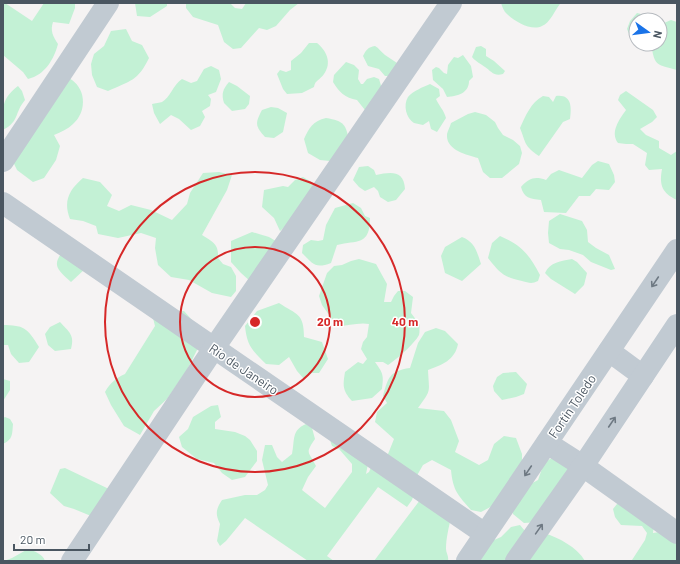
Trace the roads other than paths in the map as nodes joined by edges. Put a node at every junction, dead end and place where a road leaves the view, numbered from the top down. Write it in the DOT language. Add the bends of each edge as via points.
graph roads {
  1 [pos="108,3"];
  2 [pos="450,3"];
  3 [pos="3,162"];
  4 [pos="3,203"];
  5 [pos="677,250"];
  6 [pos="677,325"];
  7 [pos="214,348"];
  8 [pos="609,350"];
  9 [pos="643,376"];
  10 [pos="547,443"];
  11 [pos="583,466"];
  12 [pos="677,533"];
  13 [pos="485,534"];
  14 [pos="72,561"];
  15 [pos="467,561"];
  16 [pos="516,561"];
  1 -- 3 [label="street"];
  2 -- 7 [label="street"];
  4 -- 7 [label="street, Río de Janeiro"];
  5 -- 8 [label="street, Fortín Toledo, one-way"];
  6 -- 9 [label="street"];
  7 -- 13 [label="street, Río de Janeiro"];
  7 -- 14 [label="street"];
  8 -- 9 [label="street"];
  8 -- 10 [label="street, Fortín Toledo"];
  11 -- 9 [label="street, one-way"];
  10 -- 11 [label="street"];
  10 -- 13 [label="street, Fortín Toledo, one-way"];
  11 -- 12 [label="street"];
  16 -- 11 [label="street, one-way"];
  13 -- 15 [label="street, Fortín Toledo"];
}
